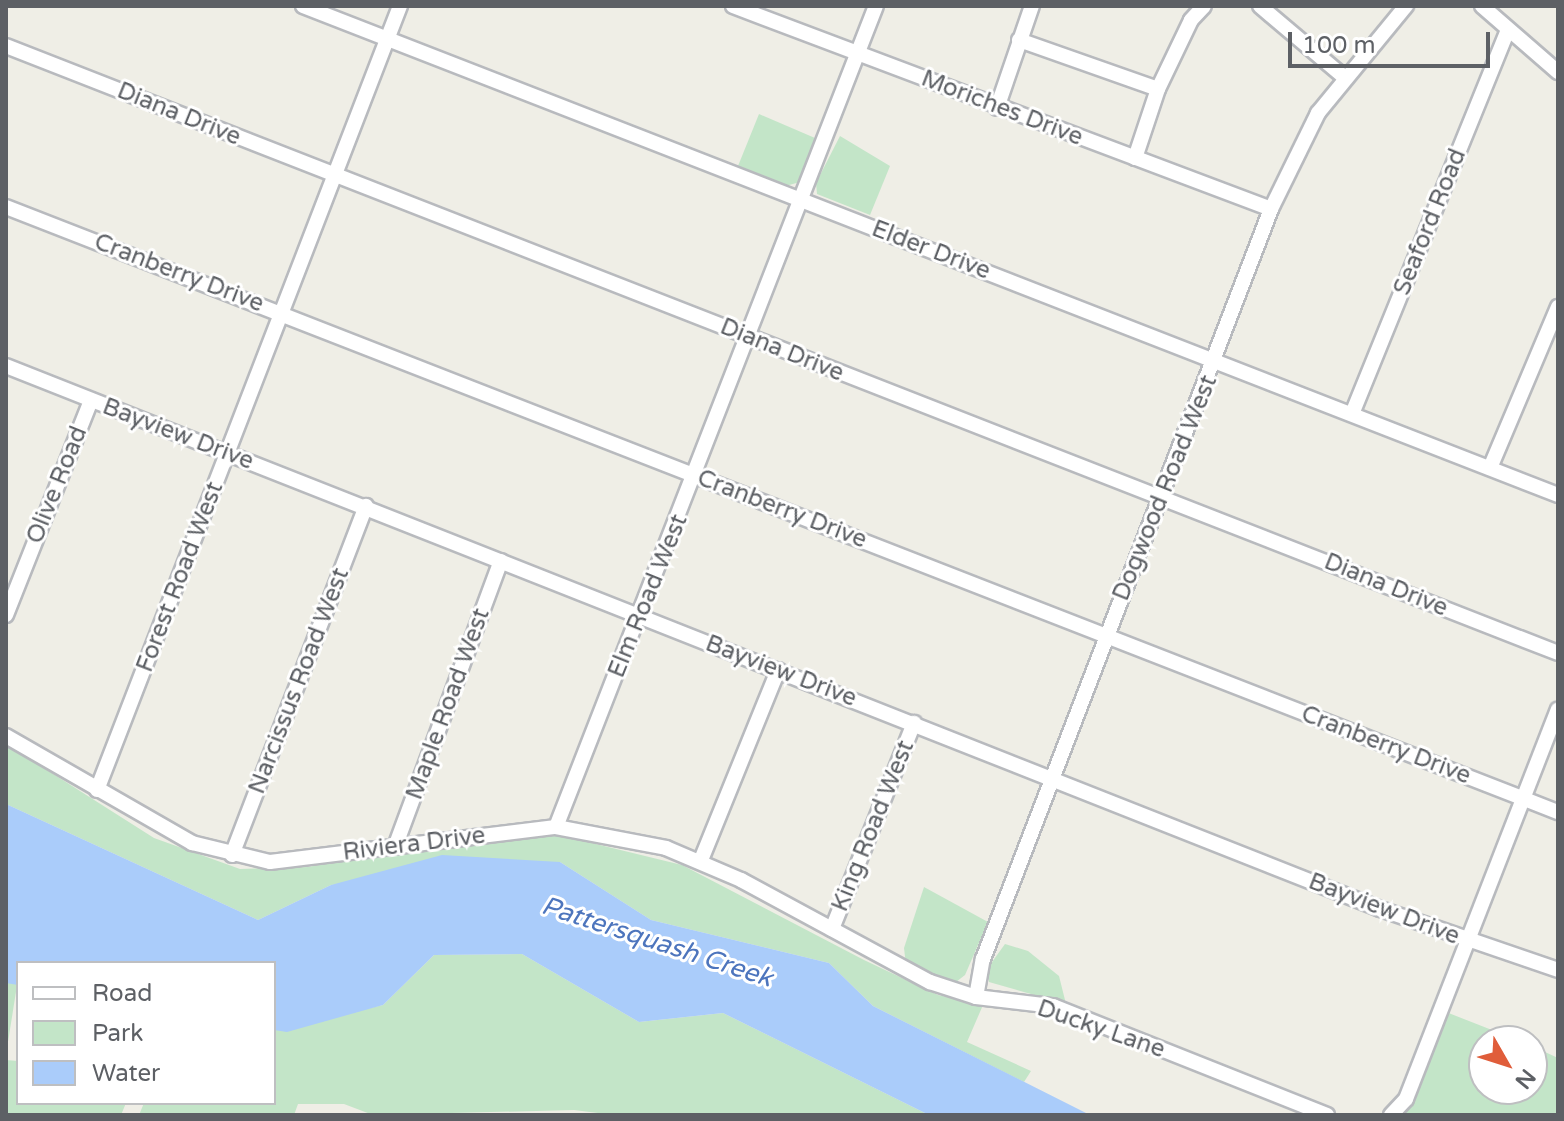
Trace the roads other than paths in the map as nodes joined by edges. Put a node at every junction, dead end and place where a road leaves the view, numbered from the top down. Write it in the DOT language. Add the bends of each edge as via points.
graph roads {
  1 [pos="303,6"];
  2 [pos="400,6"];
  3 [pos="733,6"];
  4 [pos="876,6"];
  5 [pos="1032,6"];
  6 [pos="1204,6"];
  7 [pos="1260,6"];
  8 [pos="1406,6"];
  9 [pos="1482,6"];
  10 [pos="1508,30"];
  11 [pos="387,39"];
  12 [pos="1019,40"];
  13 [pos="6,46"];
  14 [pos="857,52"];
  15 [pos="1558,72"];
  16 [pos="1344,77"];
  17 [pos="1158,89"];
  18 [pos="997,108"];
  19 [pos="1135,158"];
  20 [pos="336,176"];
  21 [pos="801,200"];
  22 [pos="6,207"];
  23 [pos="1271,209"];
  24 [pos="1558,307"];
  25 [pos="281,313"];
  26 [pos="749,338"];
  27 [pos="1216,360"];
  28 [pos="6,366"];
  29 [pos="91,400"];
  30 [pos="1352,414"];
  31 [pos="228,453"];
  32 [pos="1490,468"];
  33 [pos="696,476"];
  34 [pos="1558,495"];
  35 [pos="1162,496"];
  36 [pos="366,506"];
  37 [pos="501,561"];
  38 [pos="6,615"];
  39 [pos="639,616"];
  40 [pos="1107,635"];
  41 [pos="1558,653"];
  42 [pos="778,670"];
  43 [pos="1558,710"];
  44 [pos="914,723"];
  45 [pos="6,736"];
  46 [pos="1054,778"];
  47 [pos="97,790"];
  48 [pos="1523,798"];
  49 [pos="1558,812"];
  50 [pos="556,827"];
  51 [pos="395,847"];
  52 [pos="232,855"];
  53 [pos="701,860"];
  54 [pos="832,929"];
  55 [pos="1465,940"];
  56 [pos="1558,970"];
  57 [pos="976,997"];
  58 [pos="1327,1115"];
  59 [pos="1391,1115"];
  1 -- 11 [label="street, Elder Drive"];
  2 -- 11 [label="street, Forest Road West"];
  3 -- 14 [label="street, Moriches Drive"];
  4 -- 14 [label="street, Elm Road West"];
  5 -- 12 [label="street"];
  6 -- 17 [label="street" via="1191,20"];
  7 -- 16 [label="street"];
  8 -- 16 [label="street, Dogwood Road West"];
  9 -- 10 [label="street"];
  10 -- 15 [label="street"];
  10 -- 30 [label="street, Seaford Road"];
  11 -- 20 [label="street, Forest Road West"];
  11 -- 21 [label="street, Elder Drive"];
  12 -- 17 [label="street"];
  12 -- 18 [label="street"];
  13 -- 20 [label="street, Diana Drive"];
  14 -- 18 [label="street, Moriches Drive"];
  14 -- 21 [label="street, Elm Road West"];
  16 -- 23 [label="street, Dogwood Road West" via="1318,113"];
  17 -- 19 [label="street"];
  18 -- 19 [label="street, Moriches Drive"];
  19 -- 23 [label="street, Moriches Drive"];
  20 -- 25 [label="street, Forest Road West"];
  20 -- 26 [label="street, Diana Drive"];
  21 -- 26 [label="street, Elm Road West"];
  21 -- 27 [label="street, Elder Drive"];
  22 -- 25 [label="street, Cranberry Drive"];
  23 -- 27 [label="street, Dogwood Road West"];
  24 -- 32 [label="street"];
  25 -- 31 [label="street, Forest Road West"];
  25 -- 33 [label="street, Cranberry Drive"];
  26 -- 33 [label="street, Elm Road West"];
  26 -- 35 [label="street, Diana Drive" via="1063,464"];
  27 -- 30 [label="street, Elder Drive"];
  27 -- 35 [label="street, Dogwood Road West"];
  28 -- 29 [label="street, Bayview Drive"];
  29 -- 31 [label="street, Bayview Drive"];
  29 -- 38 [label="street, Olive Road"];
  30 -- 32 [label="street, Elder Drive"];
  31 -- 36 [label="street, Bayview Drive"];
  31 -- 47 [label="street, Forest Road West"];
  32 -- 34 [label="street, Elder Drive"];
  33 -- 39 [label="street, Elm Road West"];
  33 -- 40 [label="street, Cranberry Drive"];
  35 -- 40 [label="street, Dogwood Road West"];
  35 -- 41 [label="street, Diana Drive"];
  36 -- 37 [label="street, Bayview Drive"];
  36 -- 52 [label="street, Narcissus Road West"];
  37 -- 39 [label="street, Bayview Drive"];
  37 -- 51 [label="street, Maple Road West"];
  39 -- 42 [label="street, Bayview Drive"];
  39 -- 50 [label="street, Elm Road West"];
  40 -- 46 [label="street, Dogwood Road West"];
  40 -- 48 [label="street, Cranberry Drive"];
  42 -- 44 [label="street, Bayview Drive"];
  42 -- 53 [label="street"];
  43 -- 48 [label="street"];
  44 -- 46 [label="street, Bayview Drive"];
  44 -- 54 [label="street, King Road West"];
  45 -- 47 [label="street, Riviera Drive"];
  46 -- 55 [label="street, Bayview Drive"];
  46 -- 57 [label="street, Dogwood Road West" via="983,959"];
  47 -- 52 [label="street, Riviera Drive" via="192,843"];
  48 -- 49 [label="street, Cranberry Drive"];
  48 -- 55 [label="street"];
  50 -- 51 [label="street, Riviera Drive"];
  50 -- 53 [label="street, Riviera Drive" via="633,840"];
  51 -- 52 [label="street, Riviera Drive" via="270,862"];
  53 -- 54 [label="street, Riviera Drive"];
  54 -- 57 [label="street, Ducky Lane" via="930,982"];
  55 -- 56 [label="street, Bayview Drive"];
  55 -- 59 [label="street" via="1406,1099"];
  57 -- 58 [label="street, Ducky Lane" via="1053,1006"];
}
